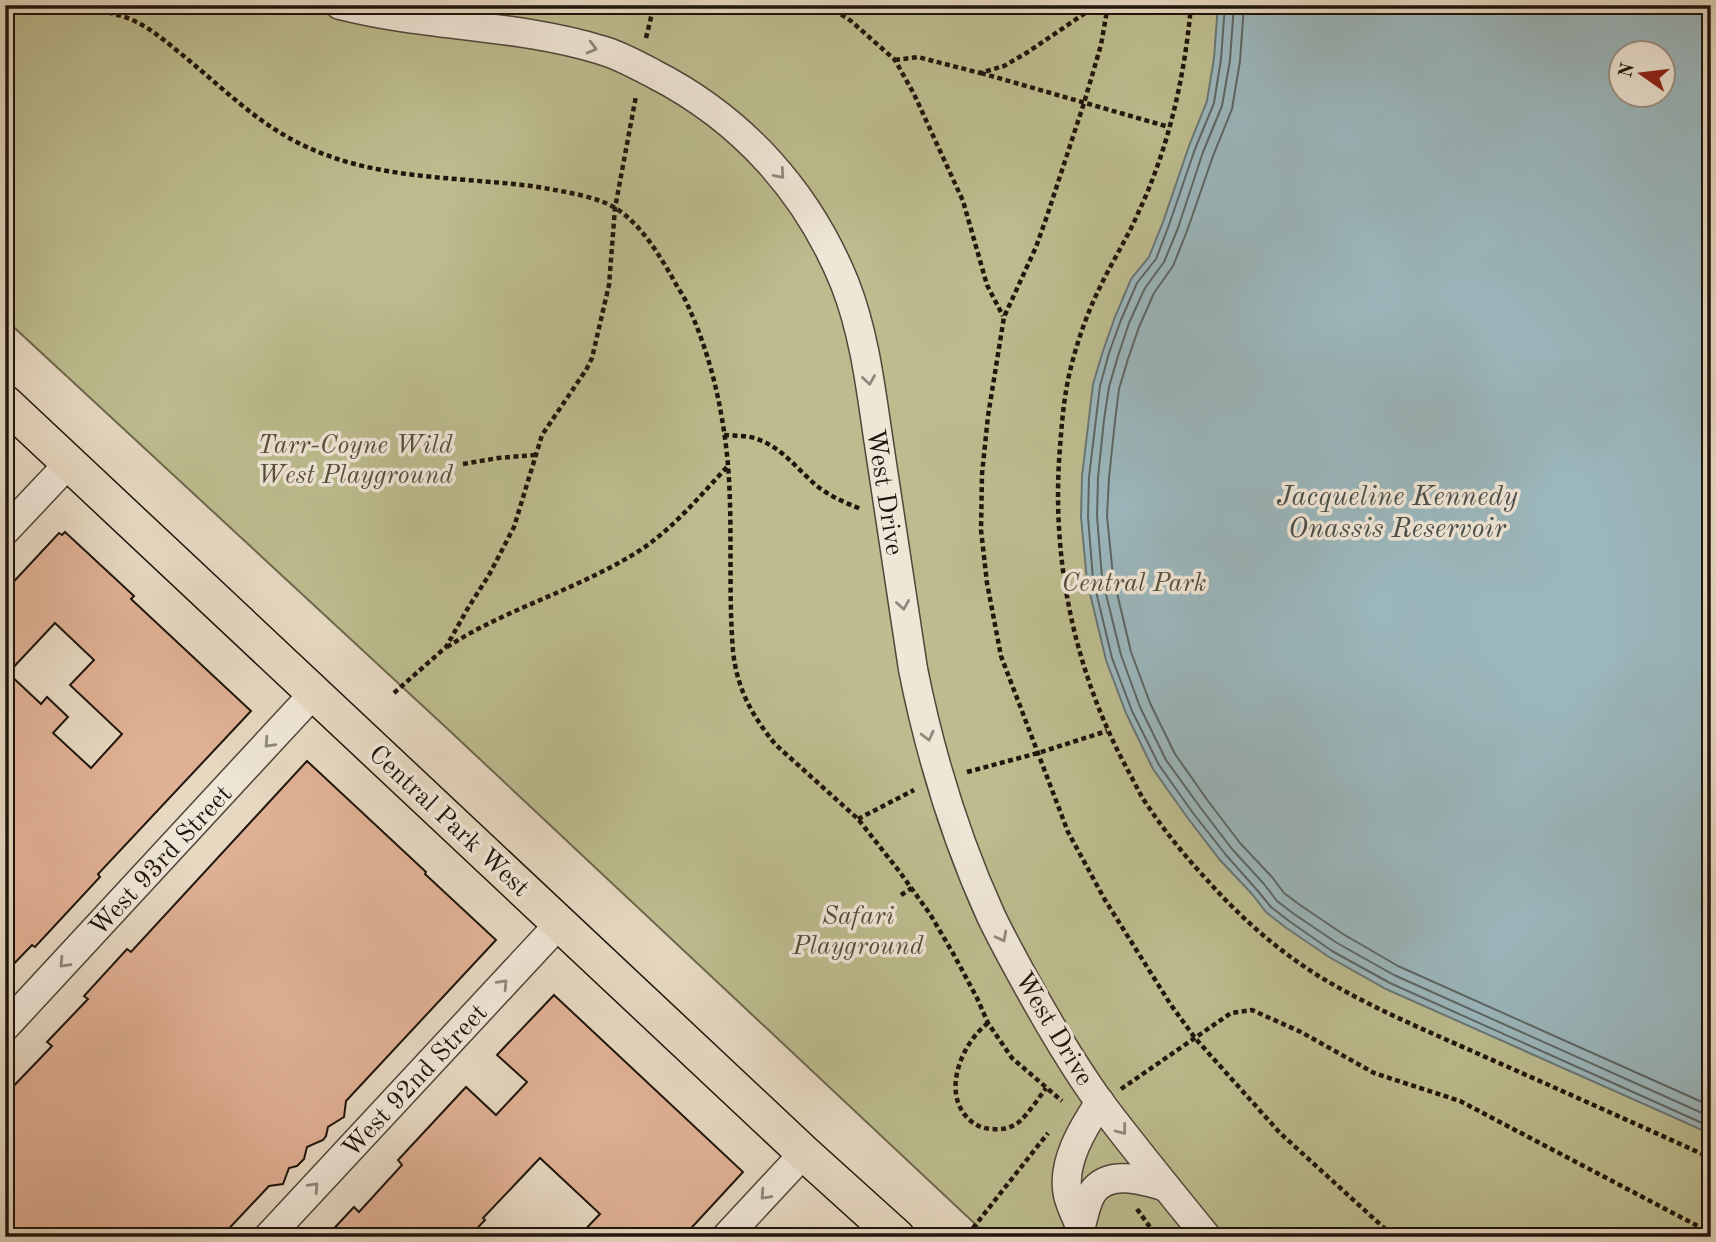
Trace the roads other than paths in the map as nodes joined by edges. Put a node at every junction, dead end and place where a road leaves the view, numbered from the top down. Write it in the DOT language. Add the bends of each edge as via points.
graph roads {
  1 [pos="341,5"];
  2 [pos="5,403"];
  3 [pos="69,463"];
  4 [pos="5,531"];
  5 [pos="315,692"];
  6 [pos="560,923"];
  7 [pos="5,1027"];
  8 [pos="1110,1096"];
  9 [pos="804,1153"];
  10 [pos="1166,1187"];
  11 [pos="1082,1231"];
  12 [pos="268,1237"];
  13 [pos="726,1237"];
  14 [pos="897,1237"];
  15 [pos="1207,1237"];
  1 -- 8 [label="street, West Drive, one-way" via="603,50 691,94 722,117 757,148 800,198 845,285 863,342 920,704 940,781 1003,940 1037,1003"];
  2 -- 3 [label="main road, Central Park West"];
  3 -- 4 [label="street"];
  3 -- 5 [label="main road, Central Park West"];
  5 -- 6 [label="main road, Central Park West"];
  5 -- 7 [label="street, West 93rd Street, one-way"];
  6 -- 9 [label="main road, Central Park West"];
  12 -- 6 [label="street, West 92nd Street, one-way"];
  8 -- 10 [label="street, West Drive, one-way"];
  8 -- 11 [label="street" via="1084,1126 1068,1174 1068,1198"];
  9 -- 13 [label="street, one-way"];
  9 -- 14 [label="main road, Central Park West"];
  10 -- 11 [label="street" via="1137,1180 1107,1180 1087,1203"];
  10 -- 15 [label="street, West Drive"];
}
